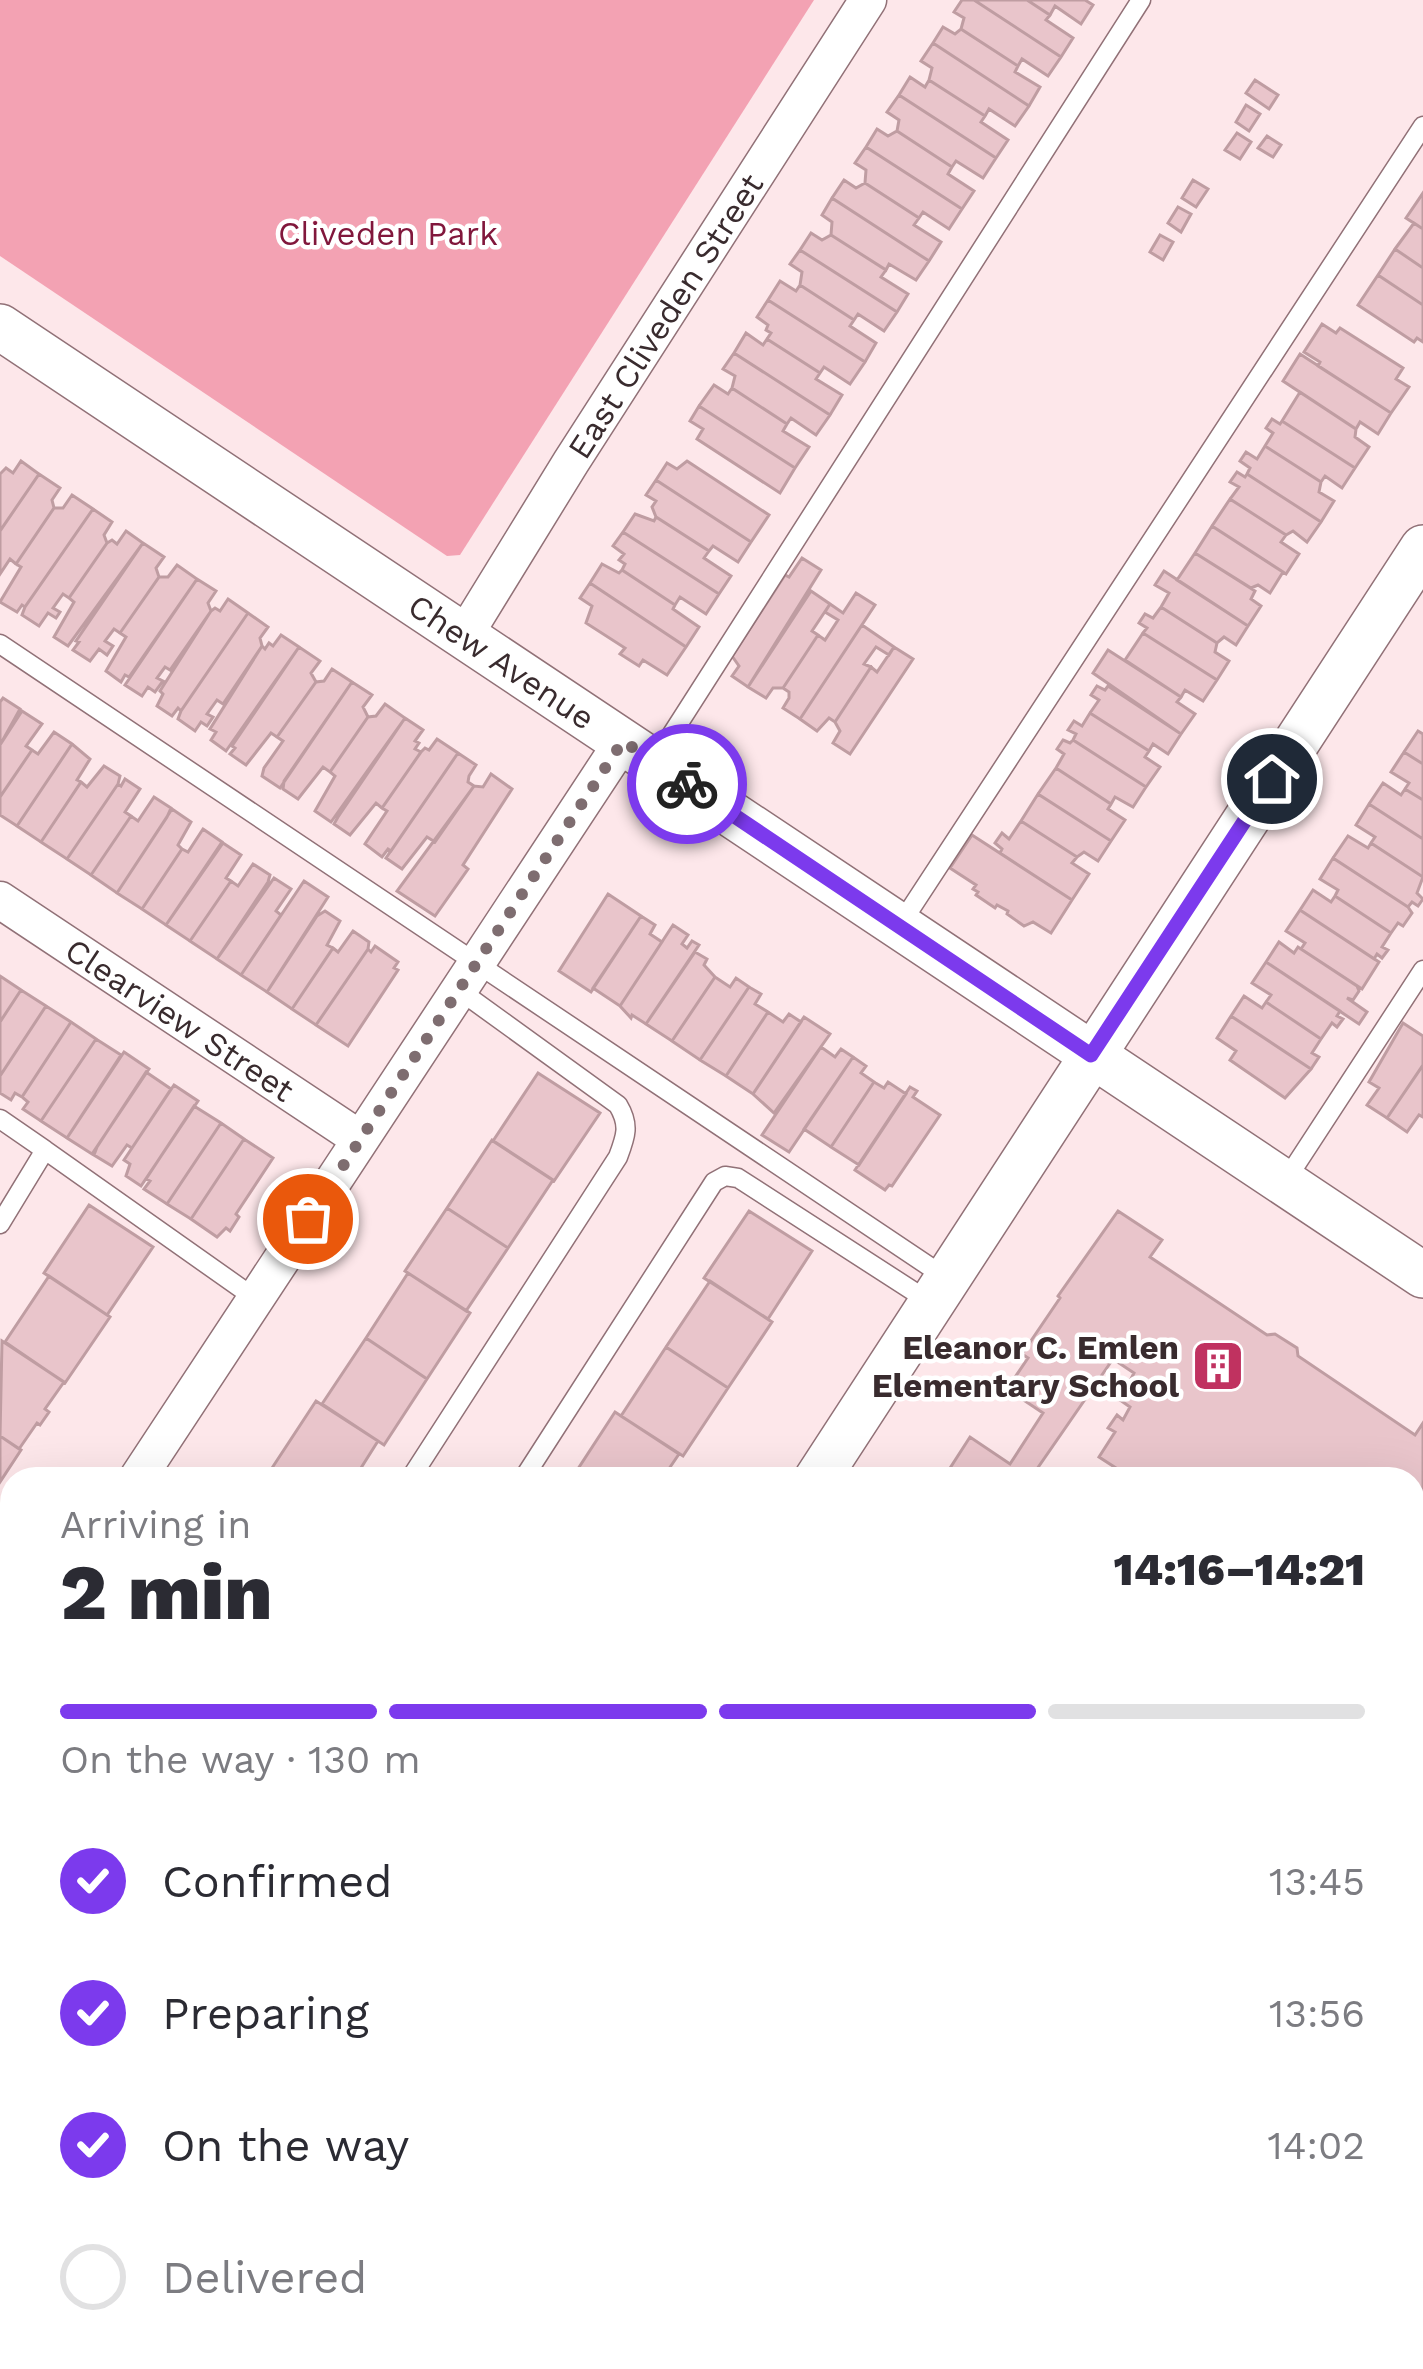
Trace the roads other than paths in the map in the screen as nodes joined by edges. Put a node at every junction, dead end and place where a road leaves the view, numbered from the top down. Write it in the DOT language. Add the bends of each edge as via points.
graph roads {
  1 [pos="868,0"];
  2 [pos="1141,0"];
  3 [pos="1423,126"];
  4 [pos="0,327"];
  5 [pos="1423,548"];
  6 [pos="464,636"];
  7 [pos="0,644"];
  8 [pos="638,752"];
  9 [pos="0,900"];
  10 [pos="899,926"];
  11 [pos="1423,970"];
  12 [pos="468,976"];
  13 [pos="1091,1055"];
  14 [pos="0,1119"];
  15 [pos="360,1139"];
  16 [pos="45,1150"];
  17 [pos="1284,1183"];
  18 [pos="0,1224"];
  19 [pos="1423,1275"];
  20 [pos="940,1291"];
  21 [pos="256,1299"];
  22 [pos="145,1467"];
  23 [pos="418,1467"];
  24 [pos="532,1467"];
  25 [pos="825,1467"];
  1 -- 6 [label="street, East Cliveden Street"];
  2 -- 8 [label="lane"];
  3 -- 10 [label="lane"];
  4 -- 6 [label="street, Chew Avenue"];
  5 -- 13 [label="street"];
  6 -- 8 [label="street, Chew Avenue"];
  7 -- 12 [label="lane"];
  8 -- 10 [label="street, Chew Avenue"];
  8 -- 12 [label="street"];
  9 -- 15 [label="street, Clearview Street"];
  10 -- 13 [label="street, Chew Avenue"];
  11 -- 17 [label="lane"];
  12 -- 15 [label="street"];
  12 -- 20 [label="lane"];
  12 -- 23 [label="lane" via="618,1105 627,1135"];
  13 -- 17 [label="street, Chew Avenue"];
  13 -- 20 [label="street"];
  14 -- 16 [label="lane"];
  15 -- 21 [label="street"];
  16 -- 18 [label="lane"];
  16 -- 21 [label="lane"];
  17 -- 19 [label="street, Chew Avenue"];
  20 -- 24 [label="lane" via="725,1176"];
  20 -- 25 [label="street"];
  21 -- 22 [label="street"];
}
